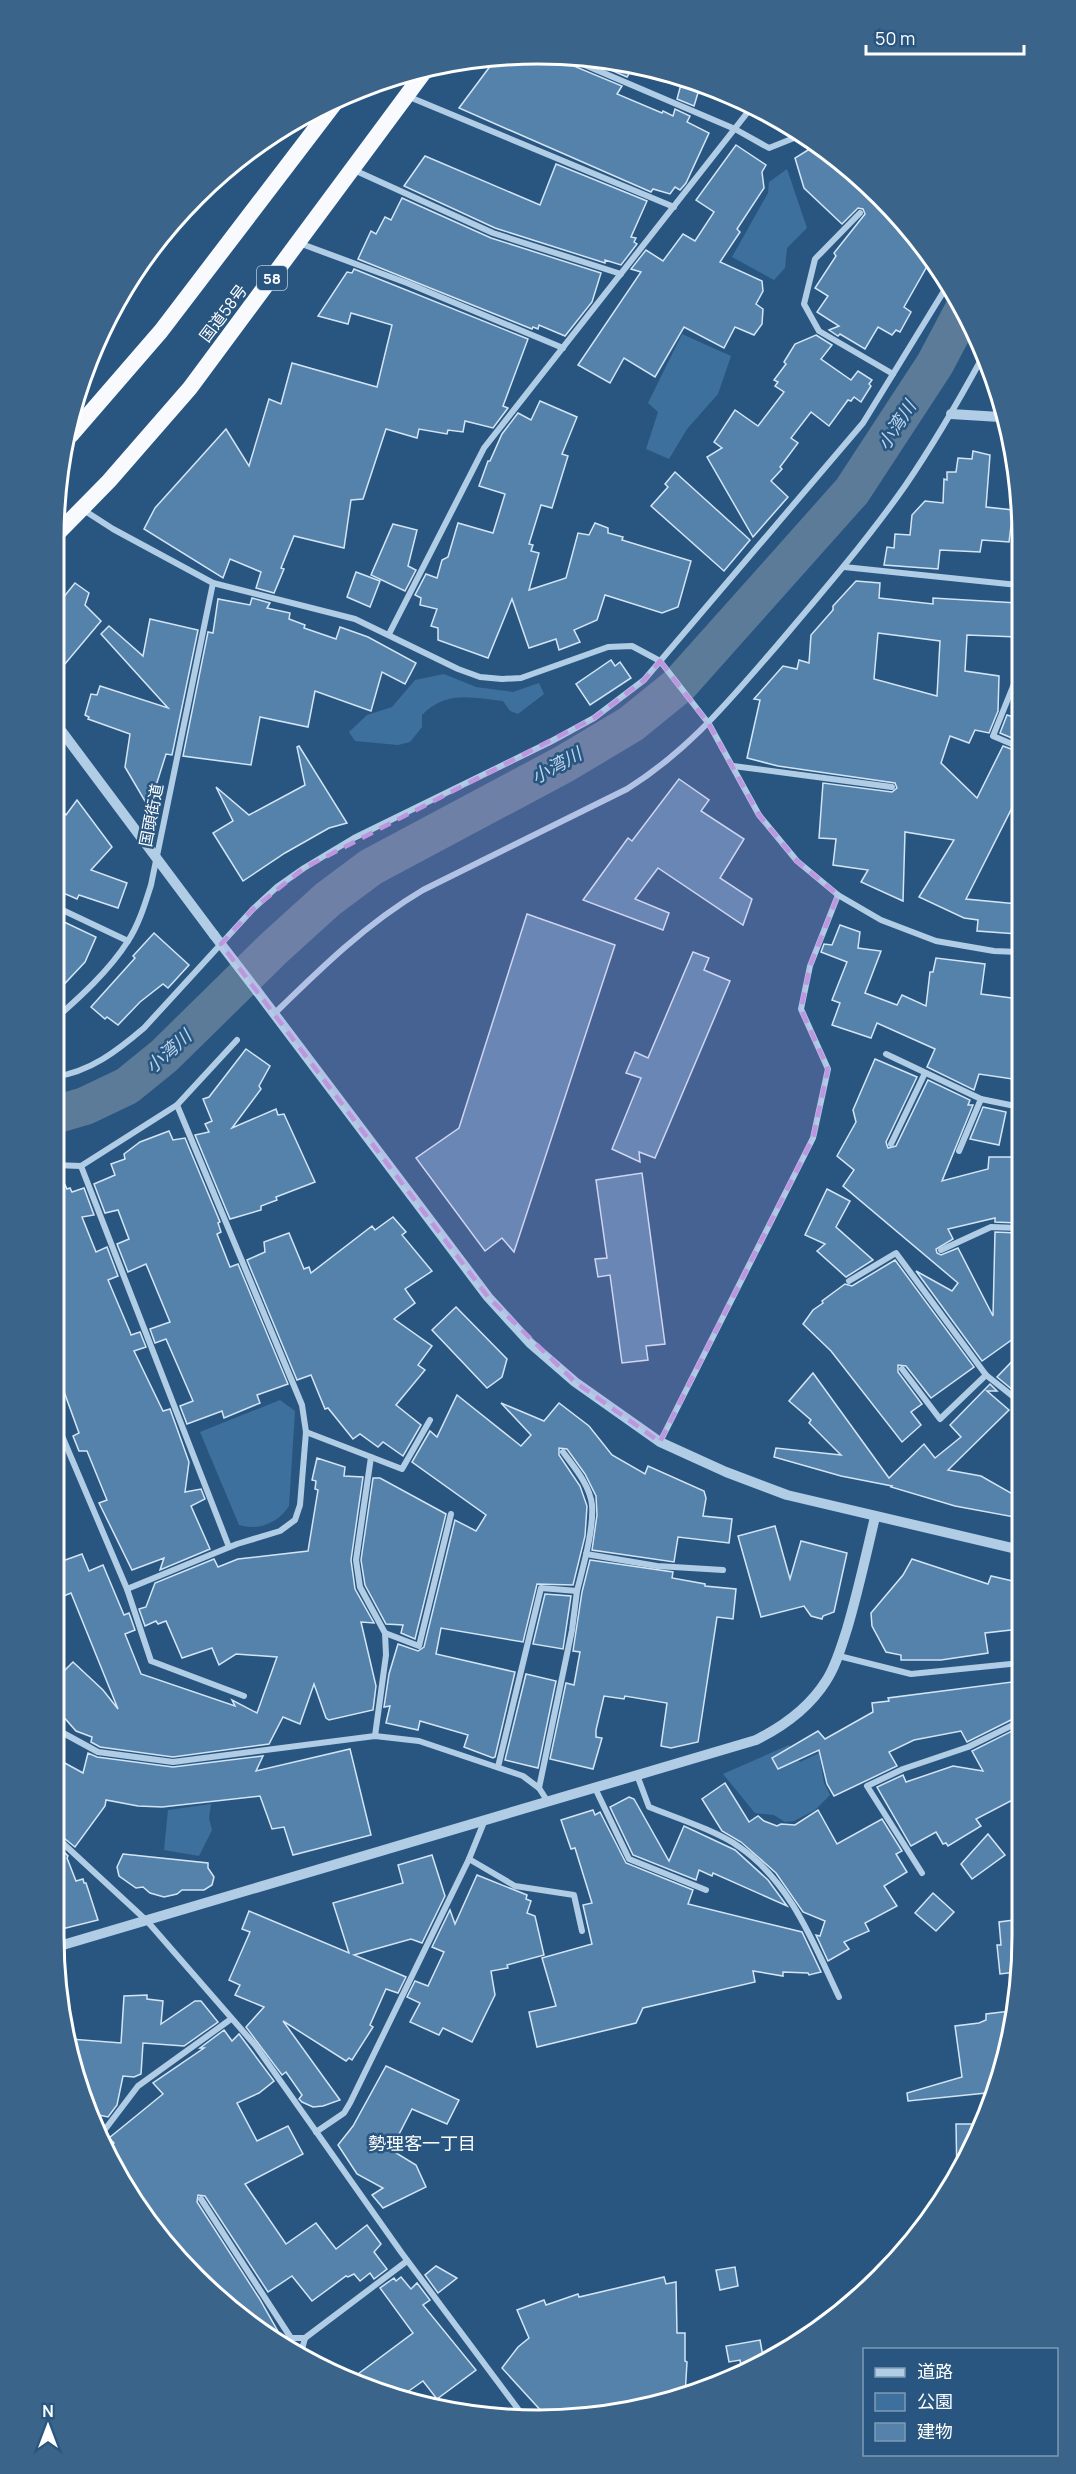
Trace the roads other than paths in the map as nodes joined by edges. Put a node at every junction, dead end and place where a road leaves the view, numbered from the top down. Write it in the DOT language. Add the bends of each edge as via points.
graph roads {
  1 [pos="592,68"];
  2 [pos="418,80"];
  3 [pos="407,96"];
  4 [pos="747,113"];
  5 [pos="326,115"];
  6 [pos="735,129"];
  7 [pos="792,139"];
  8 [pos="351,169"];
  9 [pos="674,207"];
  10 [pos="860,213"];
  11 [pos="298,243"];
  12 [pos="621,274"];
  13 [pos="943,293"];
  14 [pos="563,348"];
  15 [pos="978,365"];
  16 [pos="893,374"];
  17 [pos="951,414"];
  18 [pos="995,417"];
  19 [pos="78,426"];
  20 [pos="82,509"];
  21 [pos="65,526"];
  22 [pos="844,567"];
  23 [pos="213,583"];
  24 [pos="1012,584"];
  25 [pos="389,634"];
  26 [pos="660,661"];
  27 [pos="1012,689"];
  28 [pos="709,724"];
  29 [pos="64,734"];
  30 [pos="1012,744"];
  31 [pos="733,766"];
  32 [pos="892,787"];
  33 [pos="156,858"];
  34 [pos="838,895"];
  35 [pos="64,911"];
  36 [pos="128,941"];
  37 [pos="1012,952"];
  38 [pos="64,1010"];
  39 [pos="275,1013"];
  40 [pos="237,1040"];
  41 [pos="886,1054"];
  42 [pos="925,1072"];
  43 [pos="64,1074"];
  44 [pos="981,1099"];
  45 [pos="177,1105"];
  46 [pos="1012,1105"];
  47 [pos="891,1144"];
  48 [pos="959,1151"];
  49 [pos="64,1165"];
  50 [pos="81,1166"];
  51 [pos="1012,1228"];
  52 [pos="941,1250"];
  53 [pos="849,1281"];
  54 [pos="902,1369"];
  55 [pos="986,1375"];
  56 [pos="1012,1396"];
  57 [pos="430,1420"];
  58 [pos="306,1432"];
  59 [pos="64,1441"];
  60 [pos="660,1442"];
  61 [pos="563,1452"];
  62 [pos="371,1457"];
  63 [pos="451,1514"];
  64 [pos="875,1517"];
  65 [pos="229,1547"];
  66 [pos="1012,1548"];
  67 [pos="586,1554"];
  68 [pos="723,1570"];
  69 [pos="127,1589"];
  70 [pos="577,1591"];
  71 [pos="385,1633"];
  72 [pos="838,1656"];
  73 [pos="1012,1666"];
  74 [pos="244,1696"];
  75 [pos="1012,1725"];
  76 [pos="64,1733"];
  77 [pos="375,1736"];
  78 [pos="498,1767"];
  79 [pos="637,1775"];
  80 [pos="539,1788"];
  81 [pos="596,1788"];
  82 [pos="548,1802"];
  83 [pos="484,1822"];
  84 [pos="64,1844"];
  85 [pos="469,1859"];
  86 [pos="922,1873"];
  87 [pos="706,1890"];
  88 [pos="147,1921"];
  89 [pos="582,1931"];
  90 [pos="65,1945"];
  91 [pos="838,1997"];
  92 [pos="231,2019"];
  93 [pos="106,2128"];
  94 [pos="316,2132"];
  95 [pos="201,2199"];
  96 [pos="407,2261"];
  97 [pos="305,2338"];
  98 [pos="303,2347"];
  99 [pos="518,2409"];
  1 -- 6 [label="street"];
  2 -- 3 [label="highway, 国道58号 / 58"];
  3 -- 8 [label="highway, 国道58号 / 58"];
  3 -- 9 [label="street"];
  4 -- 6 [label="street"];
  5 -- 19 [label="highway" via="161,331"];
  6 -- 7 [label="street" via="769,148"];
  6 -- 9 [label="street"];
  8 -- 11 [label="highway, 国道58号 / 58"];
  8 -- 12 [label="street" via="493,233"];
  9 -- 12 [label="street"];
  10 -- 16 [label="street" via="815,259 804,304 819,331"];
  11 -- 14 [label="street"];
  11 -- 20 [label="highway, 国道58号 / 58" via="190,388"];
  12 -- 14 [label="street"];
  13 -- 16 [label="street"];
  14 -- 25 [label="street" via="484,448"];
  15 -- 17 [label="street"];
  16 -- 26 [label="street" via="863,423"];
  17 -- 18 [label="street"];
  17 -- 22 [label="street" via="905,486"];
  20 -- 21 [label="highway, 国道58号 / 58"];
  20 -- 23 [label="street"];
  22 -- 24 [label="street"];
  22 -- 28 [label="street"];
  23 -- 25 [label="street" via="355,619"];
  23 -- 33 [label="street, 国頭街道"];
  25 -- 26 [label="street" via="480,677 520,678 620,645 632,646"];
  26 -- 28 [label="street"];
  26 -- 43 [label="street" via="644,680 594,718 354,838 304,868 253,909 144,1028 106,1059"];
  27 -- 30 [label="street" via="993,736"];
  28 -- 31 [label="street"];
  28 -- 39 [label="street" via="662,766 627,789 398,904 339,952"];
  29 -- 33 [label="street"];
  31 -- 32 [label="street"];
  31 -- 34 [label="street" via="759,815 797,861"];
  33 -- 36 [label="street, 国頭街道" via="142,913"];
  33 -- 39 [label="street, bridge"];
  34 -- 37 [label="street" via="881,920 936,941"];
  34 -- 60 [label="street" via="810,966 801,1009 828,1069 813,1138"];
  35 -- 36 [label="street"];
  36 -- 38 [label="street, 国頭街道"];
  39 -- 60 [label="street" via="488,1297 530,1343 575,1382"];
  40 -- 45 [label="street"];
  41 -- 42 [label="street"];
  42 -- 44 [label="street"];
  42 -- 47 [label="street"];
  44 -- 46 [label="street"];
  44 -- 48 [label="street"];
  45 -- 50 [label="street"];
  45 -- 58 [label="street" via="302,1405"];
  49 -- 50 [label="street"];
  50 -- 65 [label="street"];
  51 -- 52 [label="street" via="991,1227"];
  53 -- 55 [label="street" via="897,1253"];
  54 -- 55 [label="street" via="940,1419"];
  55 -- 56 [label="street"];
  57 -- 62 [label="street" via="402,1469"];
  58 -- 62 [label="street"];
  58 -- 65 [label="street" via="300,1505 295,1520 280,1531"];
  59 -- 69 [label="street"];
  60 -- 64 [label="street" via="787,1495"];
  61 -- 67 [label="street" via="583,1479 592,1504"];
  62 -- 71 [label="street" via="356,1560 360,1587"];
  63 -- 71 [label="street" via="420,1647"];
  64 -- 66 [label="street"];
  64 -- 72 [label="street" via="856,1601"];
  65 -- 69 [label="street"];
  67 -- 68 [label="street" via="657,1566"];
  67 -- 70 [label="street"];
  69 -- 74 [label="street" via="151,1661"];
  70 -- 78 [label="street" via="541,1588"];
  70 -- 80 [label="street"];
  71 -- 77 [label="street" via="386,1655"];
  72 -- 73 [label="street" via="911,1674"];
  72 -- 79 [label="street" via="817,1693 780,1728 756,1740"];
  75 -- 86 [label="street" via="867,1786"];
  76 -- 77 [label="street" via="98,1752 173,1762"];
  77 -- 78 [label="street" via="418,1741"];
  78 -- 80 [label="street" via="523,1776"];
  79 -- 81 [label="street"];
  79 -- 91 [label="street" via="649,1808 736,1844 767,1869 789,1897"];
  80 -- 82 [label="street"];
  81 -- 82 [label="street"];
  81 -- 87 [label="street" via="629,1859"];
  82 -- 83 [label="street"];
  83 -- 85 [label="street"];
  83 -- 88 [label="street"];
  84 -- 88 [label="street"];
  85 -- 89 [label="street" via="515,1886 574,1895"];
  85 -- 94 [label="street" via="350,2103 344,2113"];
  88 -- 90 [label="street"];
  88 -- 92 [label="street"];
  92 -- 93 [label="street" via="138,2086"];
  92 -- 94 [label="street" via="255,2044"];
  94 -- 96 [label="street"];
  95 -- 97 [label="street" via="291,2338"];
  96 -- 97 [label="street"];
  96 -- 99 [label="street"];
  97 -- 98 [label="street"];
}
